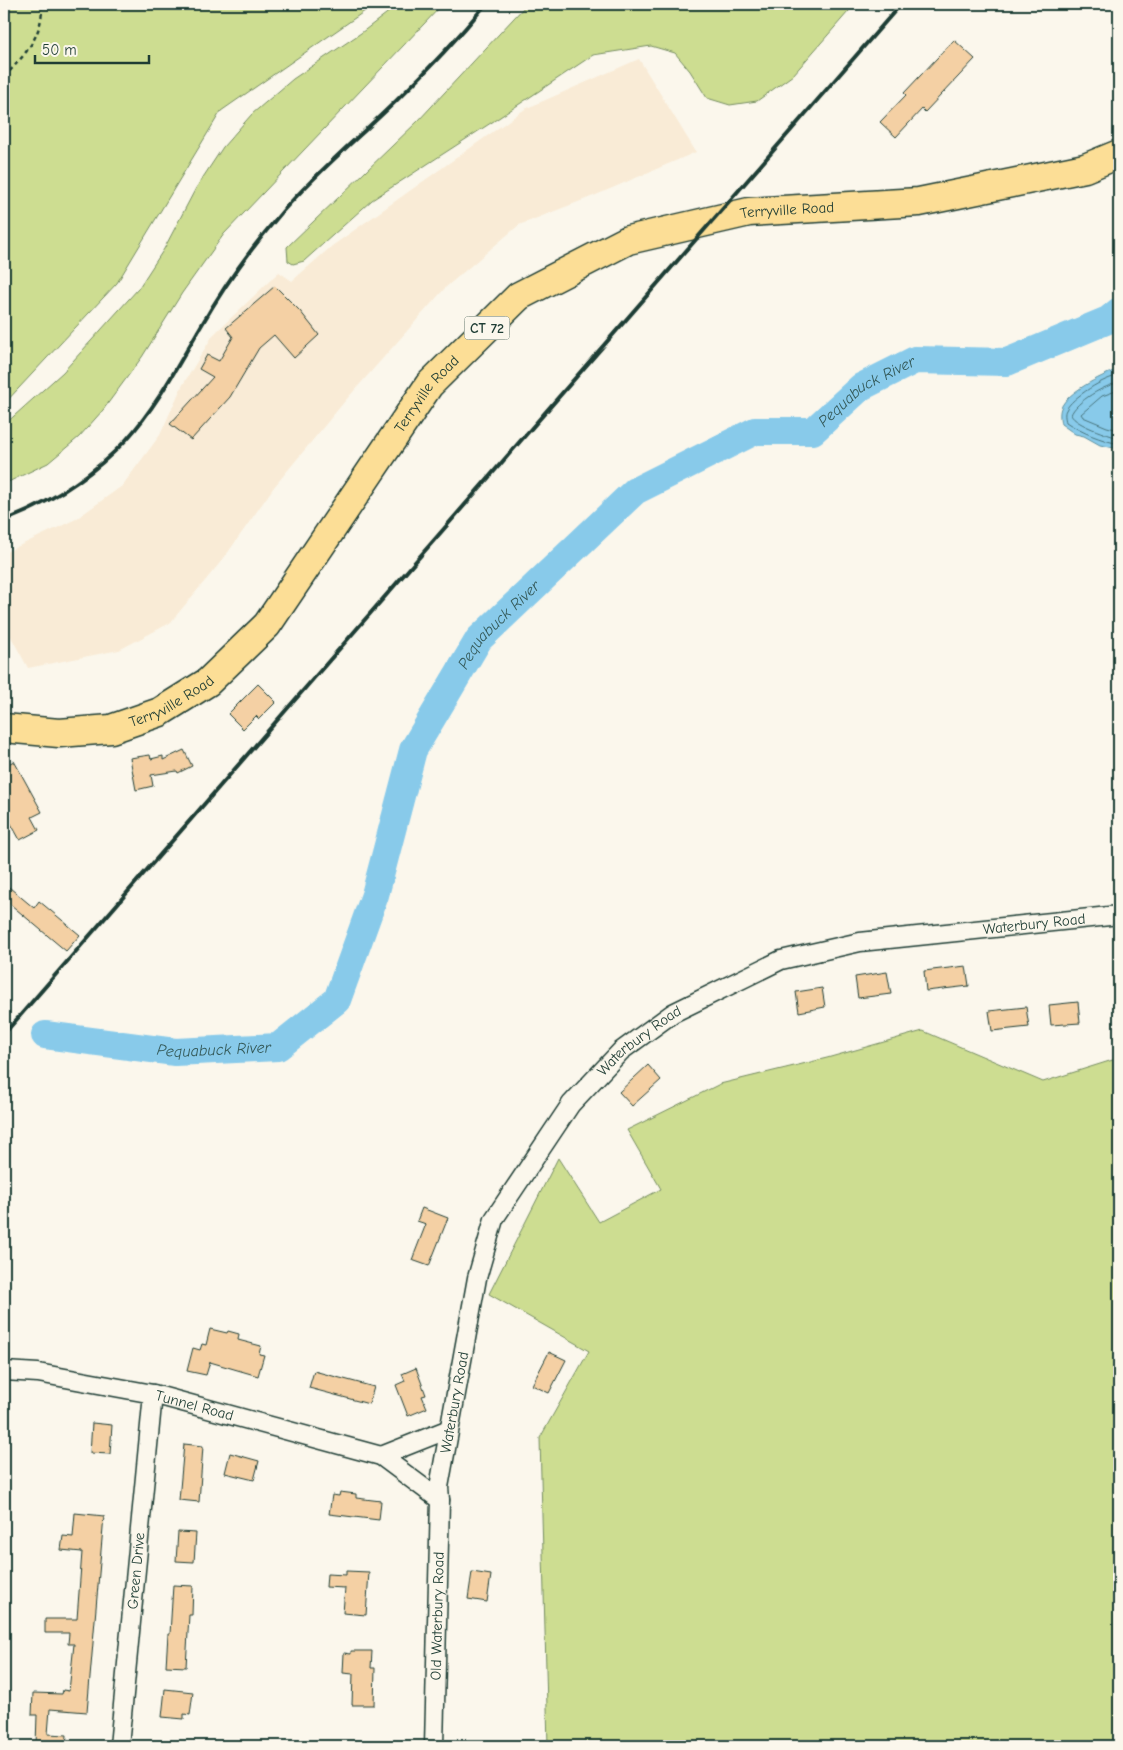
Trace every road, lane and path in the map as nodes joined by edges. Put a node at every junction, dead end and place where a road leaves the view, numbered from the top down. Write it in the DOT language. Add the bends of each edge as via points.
graph roads {
  1 [pos="42,4"];
  2 [pos="4,77"];
  3 [pos="1119,154"];
  4 [pos="4,728"];
  5 [pos="1119,915"];
  6 [pos="4,1371"];
  7 [pos="153,1394"];
  8 [pos="449,1429"];
  9 [pos="381,1456"];
  10 [pos="440,1494"];
  11 [pos="119,1746"];
  12 [pos="434,1746"];
  1 -- 2 [label="path" via="34,38 25,55"];
  3 -- 4 [label="highway, Terryville Road / CT 72" via="1085,168 919,202 749,212 628,240 519,296 428,385 267,625 208,682 160,712 111,729 59,732"];
  5 -- 8 [label="street, Waterbury Road" via="860,942 781,960 674,1013 621,1051 571,1104 494,1220 477,1278"];
  6 -- 7 [label="street, Tunnel Road" via="38,1373"];
  7 -- 9 [label="street, Tunnel Road"];
  7 -- 11 [label="street, Green Drive"];
  8 -- 9 [label="street"];
  8 -- 10 [label="street, Waterbury Road"];
  9 -- 10 [label="street, Tunnel Road"];
  10 -- 12 [label="street, Old Waterbury Road"];
}
